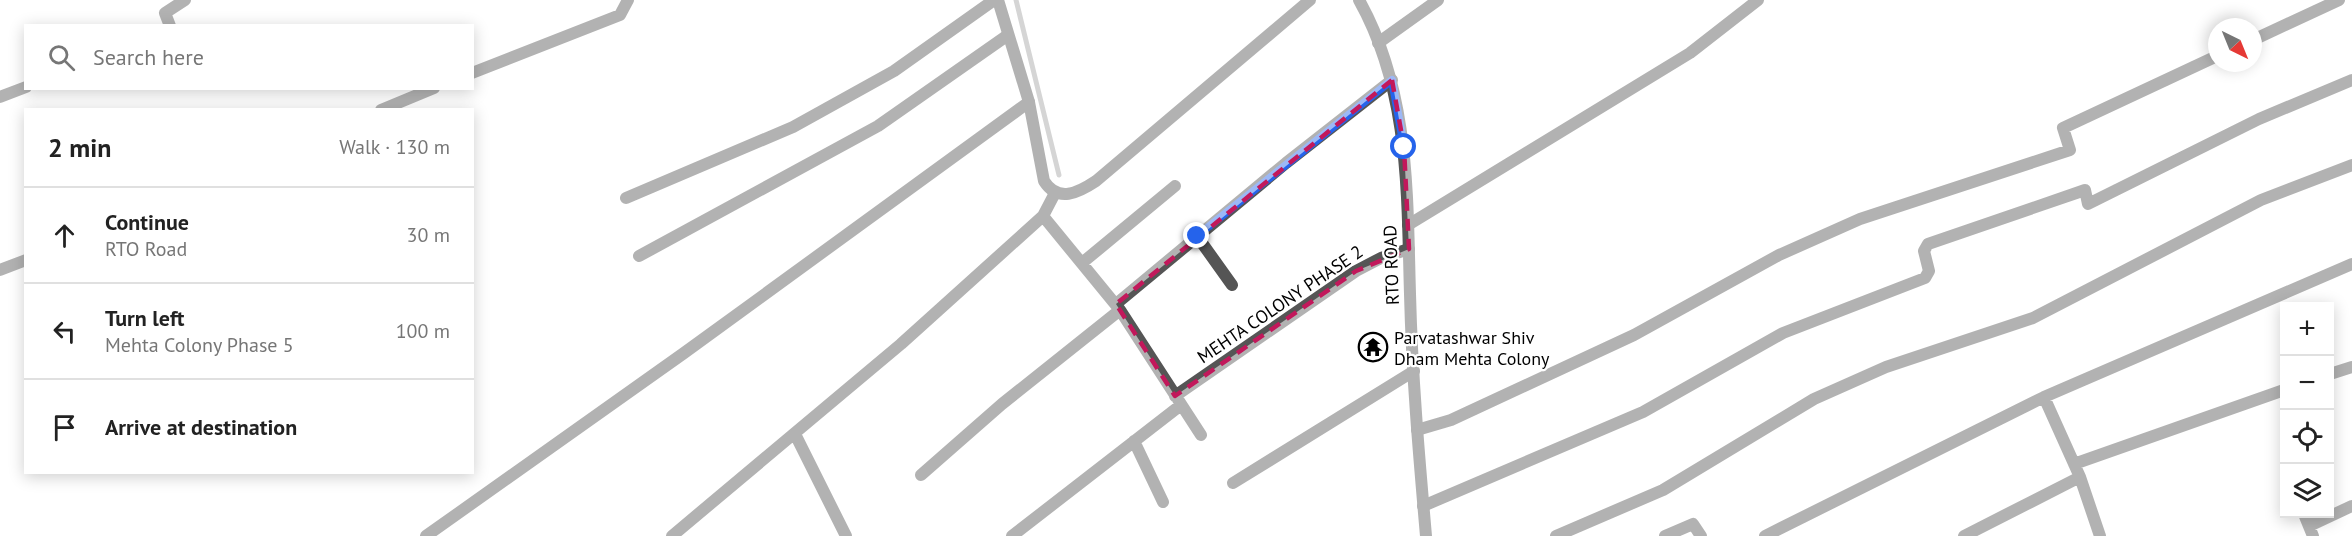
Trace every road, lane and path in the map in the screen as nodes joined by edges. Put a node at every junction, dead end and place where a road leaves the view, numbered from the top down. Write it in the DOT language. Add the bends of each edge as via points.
graph roads {
  1 [pos="185,0"];
  2 [pos="628,0"];
  3 [pos="994,0"];
  4 [pos="998,0"];
  5 [pos="1310,0"];
  6 [pos="1359,0"];
  7 [pos="1438,0"];
  8 [pos="1758,0"];
  9 [pos="2339,0"];
  10 [pos="169,24"];
  11 [pos="1008,35"];
  12 [pos="2262,36"];
  13 [pos="1378,43"];
  14 [pos="2208,60"];
  15 [pos="474,72"];
  16 [pos="1392,80"];
  17 [pos="2352,80"];
  18 [pos="24,88"];
  19 [pos="429,90"];
  20 [pos="0,97"];
  21 [pos="1029,102"];
  22 [pos="386,108"];
  23 [pos="2352,165"];
  24 [pos="1175,186"];
  25 [pos="1054,193"];
  26 [pos="626,198"];
  27 [pos="1043,216"];
  28 [pos="1408,225"];
  29 [pos="1197,236"];
  30 [pos="1409,249"];
  31 [pos="639,256"];
  32 [pos="24,261"];
  33 [pos="1082,263"];
  34 [pos="2352,264"];
  35 [pos="0,270"];
  36 [pos="1232,285"];
  37 [pos="1118,307"];
  38 [pos="2352,366"];
  39 [pos="1414,371"];
  40 [pos="2334,373"];
  41 [pos="2280,391"];
  42 [pos="2044,397"];
  43 [pos="1178,400"];
  44 [pos="1417,430"];
  45 [pos="795,434"];
  46 [pos="1201,435"];
  47 [pos="1134,441"];
  48 [pos="2074,464"];
  49 [pos="921,475"];
  50 [pos="2080,477"];
  51 [pos="1233,483"];
  52 [pos="1163,502"];
  53 [pos="1423,506"];
  54 [pos="2352,506"];
  55 [pos="2311,531"];
  56 [pos="426,536"];
  57 [pos="672,536"];
  58 [pos="846,536"];
  59 [pos="1012,536"];
  60 [pos="1426,536"];
  61 [pos="1556,536"];
  62 [pos="1665,536"];
  63 [pos="1701,536"];
  64 [pos="1765,536"];
  65 [pos="1964,536"];
  66 [pos="2100,536"];
  1 -- 10 [label="street" via="165,13"];
  2 -- 15 [label="street" via="620,15"];
  3 -- 26 [label="street" via="894,71 794,127"];
  4 -- 11 [label="street"];
  5 -- 25 [label="street" via="1096,181 1072,194"];
  6 -- 13 [label="street, RTO ROAD"];
  7 -- 13 [label="street"];
  8 -- 28 [label="street" via="1690,53"];
  9 -- 12 [label="street"];
  11 -- 21 [label="street"];
  11 -- 31 [label="street" via="878,126"];
  13 -- 16 [label="street, RTO ROAD"];
  14 -- 44 [label="street" via="2062,128 2070,150 1860,219 1779,255 1634,335 1451,420"];
  16 -- 28 [label="street, RTO ROAD" via="1404,147"];
  16 -- 29 [label="street"];
  17 -- 53 [label="street" via="2259,120 2088,204 2085,190 1928,244 1924,251 1929,271 1925,278 1783,333 1642,412"];
  18 -- 20 [label="street"];
  19 -- 22 [label="street"];
  21 -- 25 [label="street" via="1044,181"];
  21 -- 56 [label="street"];
  23 -- 61 [label="street" via="2261,200 2033,318 1886,367 1814,399 1663,490"];
  24 -- 33 [label="street"];
  25 -- 27 [label="street"];
  27 -- 33 [label="street"];
  27 -- 45 [label="street"];
  28 -- 30 [label="street, RTO ROAD"];
  29 -- 36 [label="street"];
  29 -- 37 [label="street"];
  30 -- 39 [label="street, RTO ROAD"];
  30 -- 43 [label="street, MEHTA COLONY PHASE 2" via="1356,271"];
  32 -- 35 [label="street"];
  33 -- 37 [label="street"];
  34 -- 42 [label="street"];
  37 -- 43 [label="street"];
  37 -- 49 [label="street"];
  38 -- 40 [label="street"];
  39 -- 44 [label="street, RTO ROAD"];
  39 -- 51 [label="street"];
  41 -- 48 [label="street"];
  42 -- 48 [label="street"];
  42 -- 64 [label="street"];
  43 -- 46 [label="street"];
  43 -- 47 [label="street, MEHTA COLONY PHASE 2"];
  44 -- 53 [label="street, RTO ROAD"];
  45 -- 57 [label="street"];
  45 -- 58 [label="street"];
  47 -- 52 [label="street"];
  47 -- 59 [label="street, MEHTA COLONY PHASE 2"];
  48 -- 50 [label="street"];
  50 -- 65 [label="street"];
  50 -- 66 [label="street"];
  53 -- 60 [label="street, RTO ROAD"];
  54 -- 55 [label="street"];
  62 -- 63 [label="street" via="1693,524"];
}
